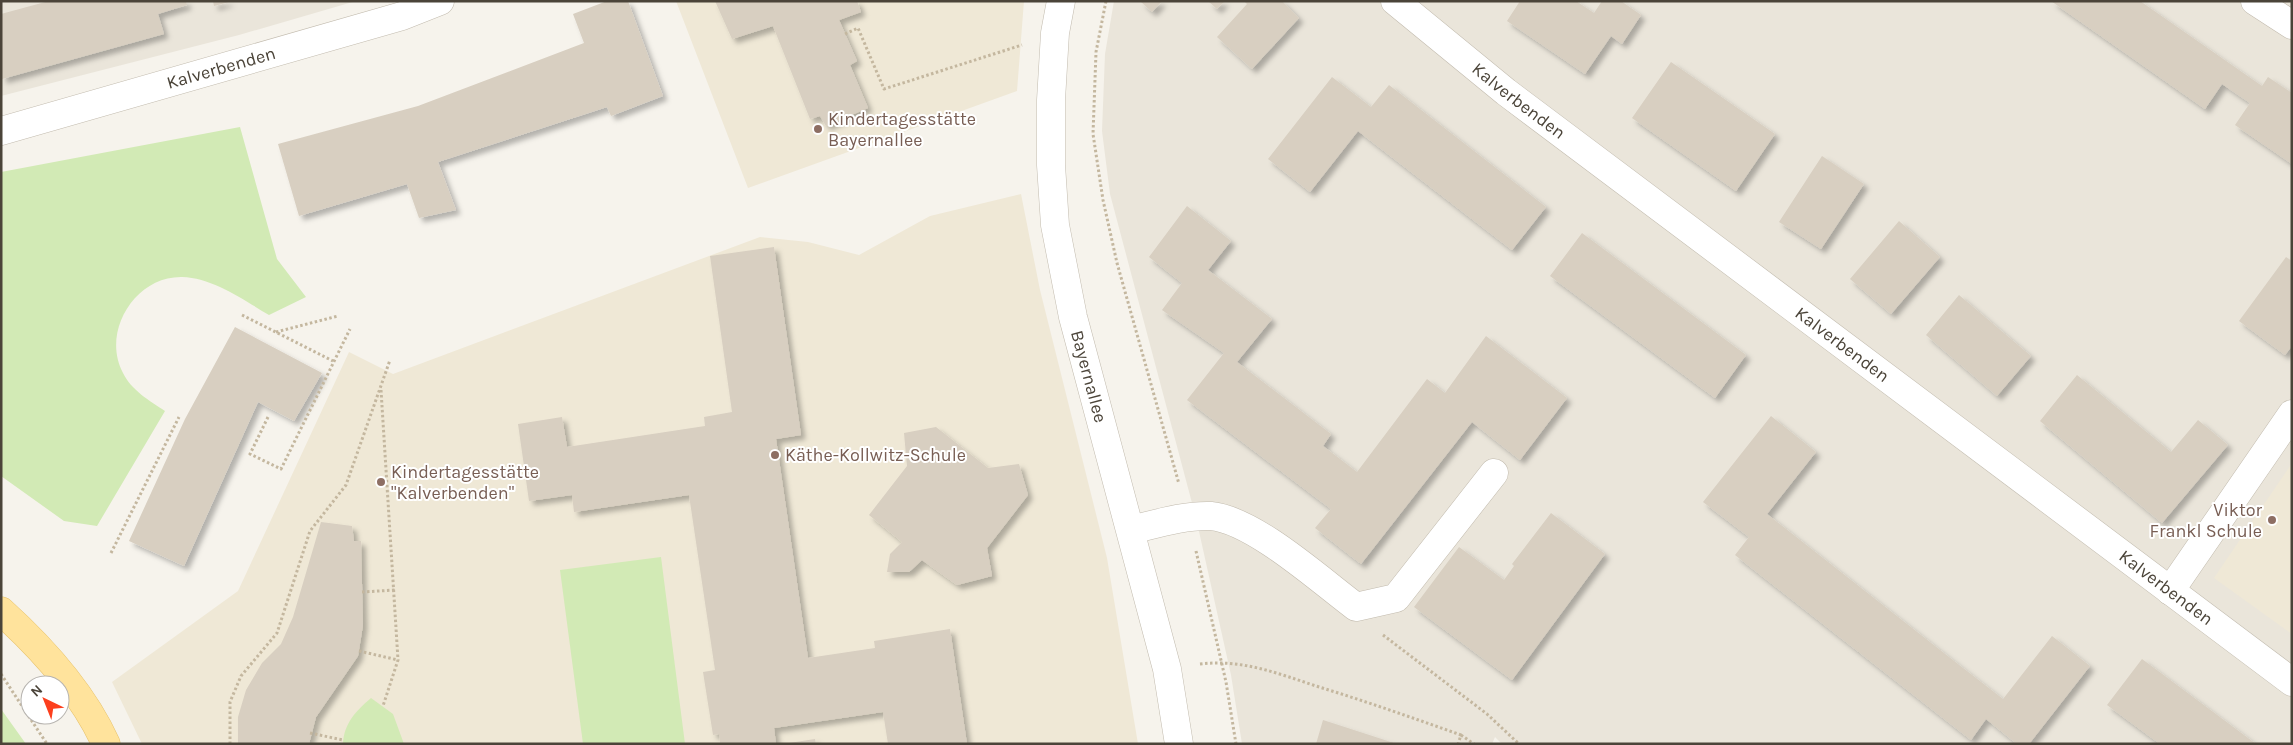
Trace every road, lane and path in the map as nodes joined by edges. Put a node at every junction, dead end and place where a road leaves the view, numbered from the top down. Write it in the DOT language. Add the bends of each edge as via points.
graph roads {
  1 [pos="440,1"];
  2 [pos="1061,1"];
  3 [pos="1106,1"];
  4 [pos="1395,1"];
  5 [pos="2255,1"];
  6 [pos="400,9"];
  7 [pos="2292,25"];
  8 [pos="1056,33"];
  9 [pos="845,34"];
  10 [pos="1,131"];
  11 [pos="242,314"];
  12 [pos="338,316"];
  13 [pos="350,329"];
  14 [pos="275,332"];
  15 [pos="390,360"];
  16 [pos="333,361"];
  17 [pos="381,388"];
  18 [pos="2292,414"];
  19 [pos="179,417"];
  20 [pos="268,418"];
  21 [pos="1494,473"];
  22 [pos="1188,518"];
  23 [pos="1131,530"];
  24 [pos="111,553"];
  25 [pos="395,590"];
  26 [pos="2170,591"];
  27 [pos="362,592"];
  28 [pos="1356,607"];
  29 [pos="1,611"];
  30 [pos="359,651"];
  31 [pos="398,660"];
  32 [pos="1221,662"];
  33 [pos="1167,669"];
  34 [pos="1,674"];
  35 [pos="2292,682"];
  36 [pos="383,706"];
  37 [pos="310,733"];
  38 [pos="1461,735"];
  39 [pos="343,740"];
  40 [pos="47,744"];
  41 [pos="106,744"];
  42 [pos="230,744"];
  43 [pos="1179,744"];
  44 [pos="1236,744"];
  45 [pos="1458,744"];
  46 [pos="1474,744"];
  47 [pos="1519,744"];
  1 -- 6 [label="street, Kalverbenden"];
  2 -- 8 [label="street, Bayernallee"];
  3 -- 22 [label="path" via="1096,52 1093,134 1103,200 1117,263"];
  4 -- 26 [label="street, Kalverbenden" via="1506,92"];
  5 -- 7 [label="street"];
  6 -- 10 [label="street, Kalverbenden"];
  8 -- 9 [label="path" via="884,89 858,28"];
  8 -- 23 [label="street, Bayernallee" via="1051,100 1055,225 1073,317"];
  11 -- 14 [label="path"];
  12 -- 14 [label="path"];
  13 -- 16 [label="path"];
  14 -- 16 [label="path"];
  15 -- 17 [label="path"];
  16 -- 20 [label="path" via="281,469 250,454"];
  17 -- 25 [label="path"];
  17 -- 42 [label="path" via="346,485 310,531 277,634 241,676 230,702"];
  18 -- 26 [label="street"];
  19 -- 24 [label="path"];
  21 -- 28 [label="street" via="1396,598"];
  22 -- 23 [label="street"];
  22 -- 28 [label="street" via="1212,516 1248,528"];
  22 -- 32 [label="path"];
  23 -- 33 [label="street, Bayernallee"];
  25 -- 27 [label="path"];
  25 -- 31 [label="path"];
  26 -- 35 [label="street, Kalverbenden"];
  28 -- 47 [label="path" via="1390,642 1487,714"];
  29 -- 41 [label="main road" via="36,643 96,720"];
  30 -- 31 [label="path"];
  31 -- 36 [label="path"];
  32 -- 33 [label="path"];
  32 -- 38 [label="path" via="1246,664"];
  32 -- 44 [label="path"];
  33 -- 43 [label="street, Bayernallee"];
  34 -- 40 [label="path"];
  37 -- 39 [label="path"];
  38 -- 45 [label="path"];
  38 -- 46 [label="path"];
}
